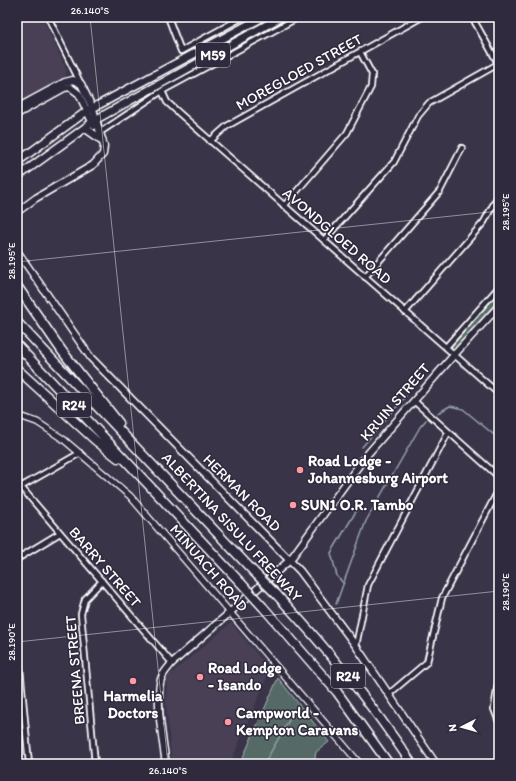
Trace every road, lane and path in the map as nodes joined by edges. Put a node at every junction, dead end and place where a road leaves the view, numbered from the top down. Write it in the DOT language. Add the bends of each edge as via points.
graph roads {
  1 [pos="48,17"];
  2 [pos="168,17"];
  3 [pos="243,17"];
  4 [pos="263,17"];
  5 [pos="281,17"];
  6 [pos="299,17"];
  7 [pos="422,17"];
  8 [pos="472,17"];
  9 [pos="360,52"];
  10 [pos="499,65"];
  11 [pos="81,84"];
  12 [pos="162,92"];
  13 [pos="17,108"];
  14 [pos="90,110"];
  15 [pos="17,114"];
  16 [pos="94,121"];
  17 [pos="85,128"];
  18 [pos="100,135"];
  19 [pos="210,141"];
  20 [pos="462,148"];
  21 [pos="17,162"];
  22 [pos="17,177"];
  23 [pos="499,194"];
  24 [pos="284,206"];
  25 [pos="17,212"];
  26 [pos="324,240"];
  27 [pos="17,251"];
  28 [pos="365,277"];
  29 [pos="17,286"];
  30 [pos="499,287"];
  31 [pos="499,306"];
  32 [pos="405,312"];
  33 [pos="17,322"];
  34 [pos="17,344"];
  35 [pos="446,347"];
  36 [pos="454,355"];
  37 [pos="17,369"];
  38 [pos="499,394"];
  39 [pos="414,401"];
  40 [pos="17,415"];
  41 [pos="448,433"];
  42 [pos="128,438"];
  43 [pos="80,453"];
  44 [pos="129,466"];
  45 [pos="499,477"];
  46 [pos="19,488"];
  47 [pos="499,488"];
  48 [pos="60,533"];
  49 [pos="17,559"];
  50 [pos="290,560"];
  51 [pos="102,582"];
  52 [pos="231,612"];
  53 [pos="17,636"];
  54 [pos="356,646"];
  55 [pos="18,655"];
  56 [pos="172,663"];
  57 [pos="499,677"];
  58 [pos="389,694"];
  59 [pos="499,722"];
  60 [pos="29,764"];
  61 [pos="95,764"];
  62 [pos="166,764"];
  63 [pos="360,764"];
  64 [pos="389,764"];
  65 [pos="412,764"];
  66 [pos="436,764"];
  1 -- 11 [label="street"];
  2 -- 3 [label="street" via="181,51"];
  4 -- 14 [label="main road, M59"];
  5 -- 16 [label="main road, M59"];
  6 -- 12 [label="street"];
  7 -- 9 [label="street, MOREGLOED STREET"];
  8 -- 10 [label="street"];
  9 -- 19 [label="street, MOREGLOED STREET" via="227,126"];
  9 -- 24 [label="street" via="372,74 372,85 368,94 347,133"];
  10 -- 26 [label="street" via="424,108 394,162"];
  11 -- 13 [label="main road" via="73,80 65,82"];
  11 -- 14 [label="main road"];
  12 -- 18 [label="street"];
  12 -- 19 [label="street, AVONDGLOED ROAD" via="167,102"];
  14 -- 15 [label="main road" via="77,92 68,87"];
  14 -- 16 [label="main road"];
  14 -- 21 [label="main road, M59"];
  16 -- 17 [label="main road, M59"];
  16 -- 18 [label="main road"];
  17 -- 18 [label="main road"];
  17 -- 22 [label="main road, M59"];
  18 -- 25 [label="main road" via="104,150 97,162"];
  19 -- 24 [label="street, AVONDGLOED ROAD"];
  20 -- 28 [label="street" via="440,191"];
  23 -- 32 [label="street" via="484,222"];
  24 -- 26 [label="street, AVONDGLOED ROAD"];
  26 -- 28 [label="street, AVONDGLOED ROAD"];
  27 -- 50 [label="main road, HERMAN ROAD" via="93,361"];
  28 -- 32 [label="street, AVONDGLOED ROAD"];
  29 -- 42 [label="highway" via="62,351 116,418"];
  30 -- 35 [label="street"];
  31 -- 36 [label="main road, KRUIN STREET"];
  32 -- 35 [label="street, AVONDGLOED ROAD"];
  33 -- 42 [label="highway, ALBERTINA SISULU FREEWAY / R24"];
  34 -- 44 [label="highway, ALBERTINA SISULU FREEWAY / R24"];
  35 -- 36 [label="street, AVONDGLOED ROAD"];
  36 -- 38 [label="street, AVONDGLOED ROAD"];
  36 -- 39 [label="main road, KRUIN STREET"];
  37 -- 44 [label="highway" via="95,440"];
  39 -- 41 [label="street"];
  39 -- 50 [label="main road, KRUIN STREET" via="348,478 311,534"];
  40 -- 43 [label="street, MINUACH ROAD" via="53,432"];
  41 -- 45 [label="street"];
  41 -- 54 [label="street" via="368,584"];
  42 -- 65 [label="highway, ALBERTINA SISULU FREEWAY / R24, bridge" via="330,653"];
  43 -- 46 [label="street"];
  43 -- 52 [label="street, MINUACH ROAD" via="130,496"];
  44 -- 64 [label="highway, ALBERTINA SISULU FREEWAY / R24, bridge" via="263,607 337,692"];
  46 -- 48 [label="street, BARRY STREET"];
  47 -- 58 [label="street" via="442,598 427,662"];
  48 -- 49 [label="street"];
  48 -- 51 [label="street, BARRY STREET"];
  50 -- 52 [label="main road, KRUIN STREET"];
  50 -- 54 [label="main road, HERMAN ROAD"];
  51 -- 56 [label="street, BARRY STREET"];
  51 -- 61 [label="street, BREENA STREET" via="85,599 81,614"];
  52 -- 56 [label="main road, KRUIN STREET"];
  52 -- 63 [label="street, MINUACH ROAD"];
  53 -- 55 [label="street"];
  54 -- 58 [label="main road, HERMAN ROAD"];
  55 -- 60 [label="street"];
  56 -- 62 [label="main road, KRUIN STREET" via="164,673 160,689"];
  57 -- 59 [label="street" via="494,710"];
  58 -- 66 [label="main road, HERMAN ROAD"];
}
